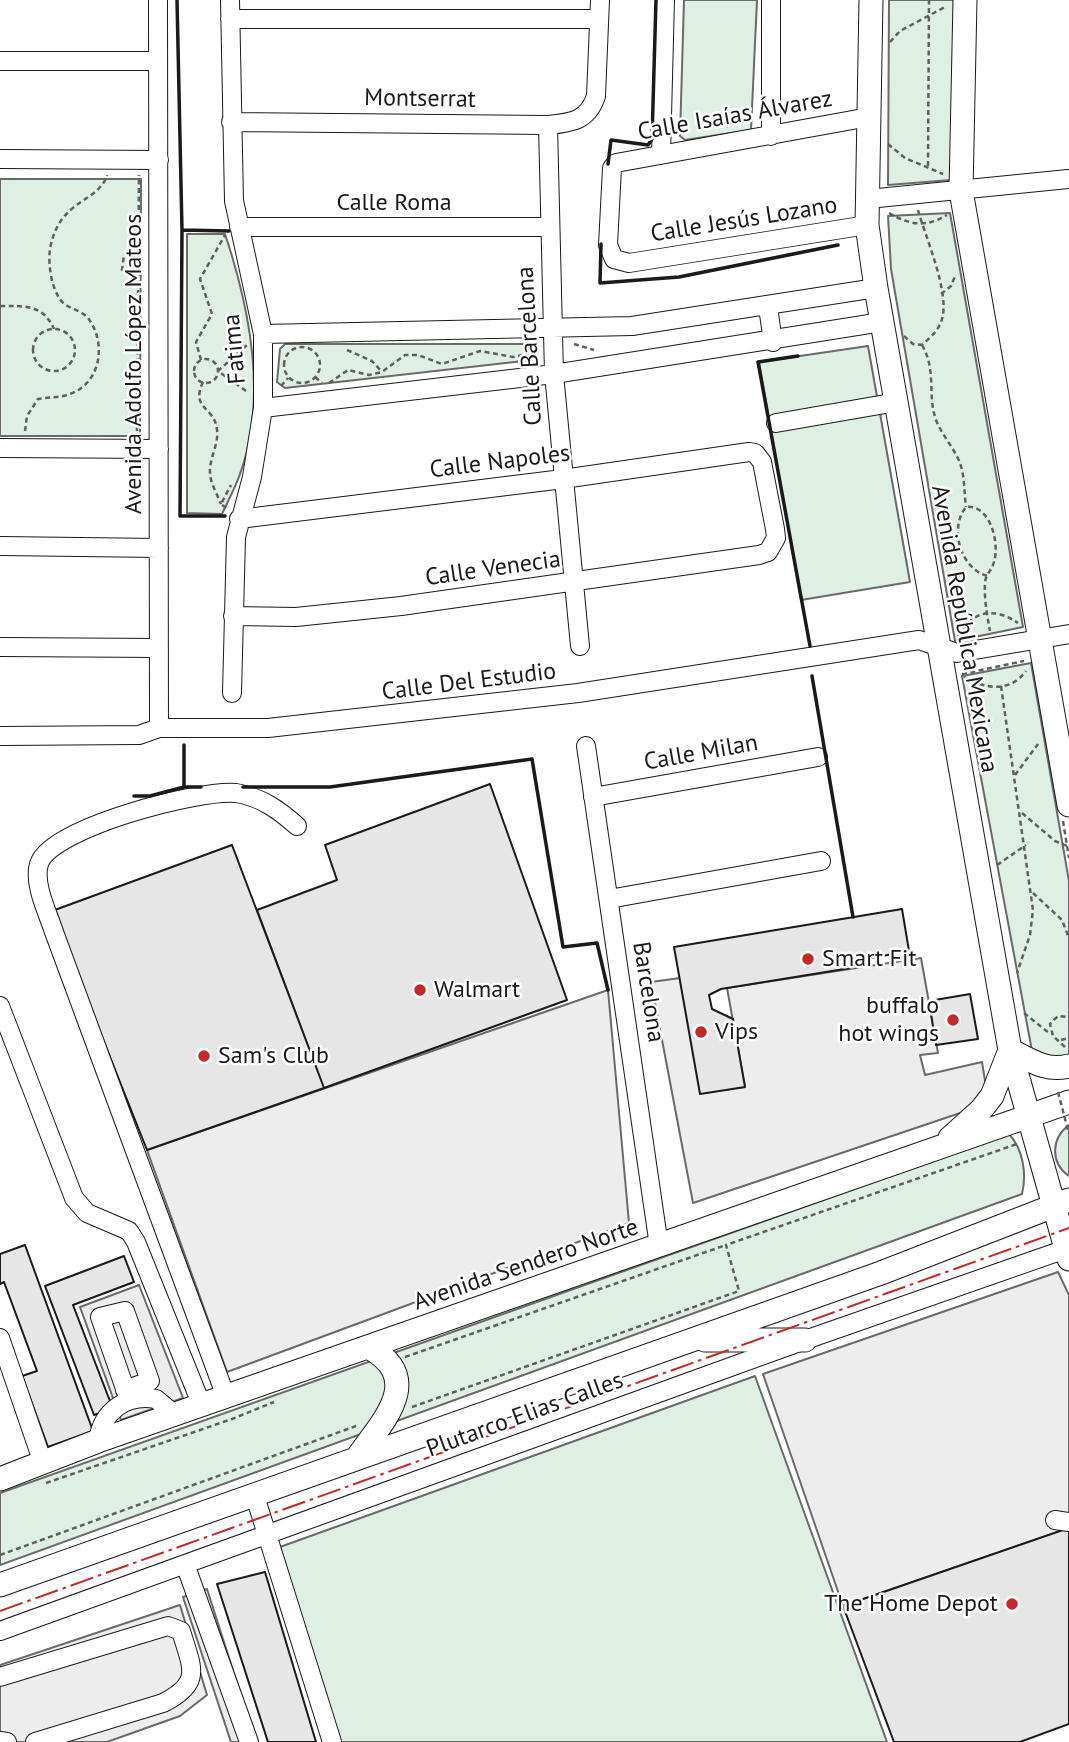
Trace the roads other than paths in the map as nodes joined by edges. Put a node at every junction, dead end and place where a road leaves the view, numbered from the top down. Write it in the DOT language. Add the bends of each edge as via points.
graph roads {
  1 [pos="158,0"];
  2 [pos="230,0"];
  3 [pos="600,0"];
  4 [pos="665,0"];
  5 [pos="771,0"];
  6 [pos="871,0"];
  7 [pos="965,0"];
  8 [pos="230,19"];
  9 [pos="599,19"];
  10 [pos="0,61"];
  11 [pos="158,61"];
  12 [pos="869,117"];
  13 [pos="231,122"];
  14 [pos="548,125"];
  15 [pos="771,136"];
  16 [pos="661,155"];
  17 [pos="0,159"];
  18 [pos="159,160"];
  19 [pos="1069,165"];
  20 [pos="1069,180"];
  21 [pos="953,192"];
  22 [pos="877,213"];
  23 [pos="239,227"];
  24 [pos="549,227"];
  25 [pos="629,263"];
  26 [pos="876,288"];
  27 [pos="768,307"];
  28 [pos="882,322"];
  29 [pos="551,330"];
  30 [pos="263,334"];
  31 [pos="774,342"];
  32 [pos="554,374"];
  33 [pos="254,400"];
  34 [pos="897,402"];
  35 [pos="776,423"];
  36 [pos="0,448"];
  37 [pos="159,449"];
  38 [pos="563,479"];
  39 [pos="239,519"];
  40 [pos="0,546"];
  41 [pos="159,548"];
  42 [pos="759,555"];
  43 [pos="573,583"];
  44 [pos="233,616"];
  45 [pos="1069,634"];
  46 [pos="950,640"];
  47 [pos="1032,642"];
  48 [pos="580,646"];
  49 [pos="0,647"];
  50 [pos="159,648"];
  51 [pos="232,693"];
  52 [pos="159,728"];
  53 [pos="0,736"];
  54 [pos="586,746"];
  55 [pos="818,757"];
  56 [pos="593,797"];
  57 [pos="1066,812"];
  58 [pos="297,826"];
  59 [pos="821,861"];
  60 [pos="609,899"];
  61 [pos="0,1006"];
  62 [pos="1010,1050"];
  63 [pos="1069,1066"];
  64 [pos="1063,1097"];
  65 [pos="1032,1127"];
  66 [pos="943,1144"];
  67 [pos="1061,1202"];
  68 [pos="659,1247"];
  69 [pos="1068,1253"];
  70 [pos="0,1338"];
  71 [pos="684,1340"];
  72 [pos="805,1340"];
  73 [pos="370,1348"];
  74 [pos="226,1396"];
  75 [pos="202,1406"];
  76 [pos="175,1415"];
  77 [pos="98,1441"];
  78 [pos="359,1455"];
  79 [pos="43,1462"];
  80 [pos="0,1479"];
  81 [pos="254,1493"];
  82 [pos="267,1534"];
  83 [pos="185,1564"];
  84 [pos="0,1585"];
  85 [pos="0,1631"];
  86 [pos="0,1677"];
  87 [pos="0,1741"];
  88 [pos="7,1742"];
  89 [pos="35,1742"];
  90 [pos="249,1742"];
  91 [pos="332,1742"];
  1 -- 11 [label="street, Avenida Adolfo López Mateos"];
  2 -- 8 [label="street, Fatima"];
  3 -- 9 [label="street"];
  4 -- 16 [label="street"];
  5 -- 15 [label="street"];
  6 -- 12 [label="main road, Avenida República Mexicana"];
  7 -- 21 [label="main road"];
  8 -- 9 [label="street"];
  8 -- 13 [label="street, Fatima"];
  9 -- 14 [label="street, Montserrat" via="592,108 575,122"];
  10 -- 11 [label="street"];
  11 -- 18 [label="street, Avenida Adolfo López Mateos"];
  12 -- 15 [label="street, Calle Isaías Álvarez"];
  12 -- 22 [label="main road, Avenida República Mexicana"];
  13 -- 14 [label="street, Montserrat"];
  13 -- 23 [label="street, Fatima"];
  14 -- 24 [label="street, Calle Barcelona"];
  15 -- 16 [label="street, Calle Isaías Álvarez"];
  16 -- 25 [label="street, Calle Isaías Álvarez" via="627,159 612,168 608,245 614,259"];
  17 -- 18 [label="street"];
  18 -- 37 [label="street, Avenida Adolfo López Mateos"];
  19 -- 20 [label="street"];
  20 -- 21 [label="street"];
  21 -- 22 [label="street"];
  21 -- 47 [label="main road"];
  22 -- 25 [label="street, Calle Jesús Lozano"];
  22 -- 26 [label="main road, Avenida República Mexicana"];
  23 -- 24 [label="street, Calle Roma"];
  23 -- 30 [label="street, Fatima"];
  24 -- 29 [label="street, Calle Barcelona"];
  26 -- 27 [label="street"];
  26 -- 28 [label="main road, Avenida República Mexicana"];
  27 -- 29 [label="street" via="632,326"];
  27 -- 31 [label="street"];
  28 -- 31 [label="street"];
  28 -- 34 [label="main road, Avenida República Mexicana"];
  29 -- 30 [label="street"];
  29 -- 32 [label="street, Calle Barcelona"];
  30 -- 33 [label="street, Fatima"];
  31 -- 32 [label="street"];
  32 -- 33 [label="street"];
  32 -- 38 [label="street, Calle Barcelona"];
  33 -- 39 [label="street, Fatima" via="252,477"];
  34 -- 35 [label="street"];
  34 -- 46 [label="main road, Avenida República Mexicana"];
  36 -- 37 [label="street"];
  37 -- 41 [label="street, Avenida Adolfo López Mateos"];
  38 -- 39 [label="street, Calle Napoles"];
  38 -- 42 [label="street, Calle Napoles" via="755,453 762,462 776,538 768,552"];
  38 -- 43 [label="street, Calle Barcelona"];
  39 -- 44 [label="street, Fatima"];
  40 -- 41 [label="street"];
  41 -- 50 [label="street, Avenida Adolfo López Mateos"];
  42 -- 43 [label="street, Calle Venecia"];
  43 -- 44 [label="street, Calle Venecia" via="322,615"];
  43 -- 48 [label="street, Calle Barcelona"];
  44 -- 51 [label="street, Fatima"];
  45 -- 47 [label="street, Calle Del Estudio"];
  46 -- 47 [label="street, Calle Del Estudio" via="957,653"];
  46 -- 52 [label="street, Calle Del Estudio" via="919,640 578,693 365,719 268,728"];
  46 -- 62 [label="main road, Avenida República Mexicana"];
  47 -- 57 [label="main road"];
  49 -- 50 [label="street"];
  50 -- 52 [label="street, Avenida Adolfo López Mateos"];
  52 -- 53 [label="street, Calle Del Estudio" via="139,734"];
  54 -- 56 [label="street, Barcelona"];
  55 -- 56 [label="street, Calle Milan"];
  56 -- 60 [label="street, Barcelona"];
  58 -- 74 [label="street" via="253,797 207,794 78,832 44,854 38,866 54,932"];
  59 -- 60 [label="street"];
  60 -- 68 [label="street, Barcelona"];
  61 -- 75 [label="street" via="74,1198 87,1213 124,1228 136,1242"];
  62 -- 63 [label="main road" via="1047,1068"];
  62 -- 65 [label="main road, Avenida República Mexicana"];
  62 -- 66 [label="main road" via="992,1096"];
  64 -- 65 [label="main road, Avenida Sendero Norte"];
  65 -- 66 [label="main road, Avenida Sendero Norte"];
  65 -- 67 [label="main road, Avenida República Mexicana"];
  66 -- 68 [label="main road, Avenida Sendero Norte"];
  67 -- 69 [label="main road, Avenida República Mexicana"];
  67 -- 71 [label="main road" via="881,1273"];
  68 -- 73 [label="main road, Avenida Sendero Norte"];
  69 -- 72 [label="street, Plutarco Elias Calles"];
  70 -- 79 [label="street"];
  71 -- 72 [label="main road"];
  71 -- 78 [label="main road"];
  72 -- 82 [label="street, Plutarco Elias Calles"];
  73 -- 74 [label="main road, Avenida Sendero Norte"];
  73 -- 78 [label="main road" via="390,1363 397,1385 394,1404"];
  74 -- 75 [label="main road, Avenida Sendero Norte"];
  75 -- 76 [label="main road, Avenida Sendero Norte"];
  76 -- 77 [label="main road, Avenida Sendero Norte"];
  76 -- 77 [label="street" via="156,1399 127,1395 106,1415"];
  77 -- 79 [label="main road, Avenida Sendero Norte"];
  78 -- 81 [label="main road"];
  79 -- 80 [label="main road, Avenida Sendero Norte"];
  81 -- 82 [label="street"];
  81 -- 84 [label="main road"];
  82 -- 83 [label="street, Plutarco Elias Calles"];
  82 -- 91 [label="street"];
  83 -- 85 [label="street, Plutarco Elias Calles"];
  83 -- 90 [label="street"];
  86 -- 89 [label="street" via="168,1626 181,1631 192,1675 180,1695"];
  87 -- 88 [label="street"];
}
